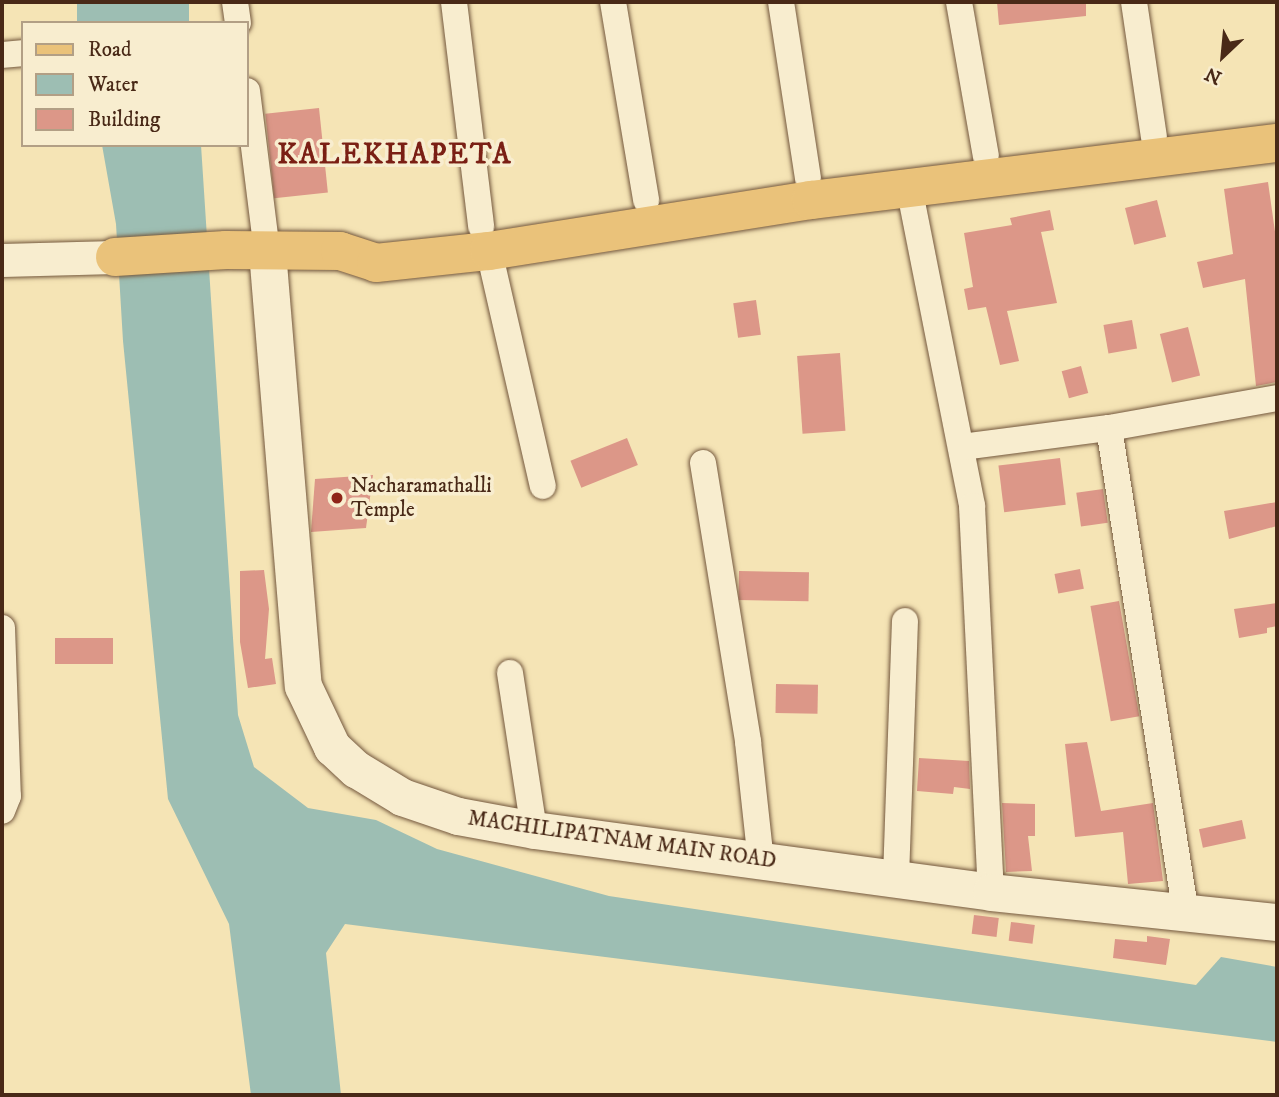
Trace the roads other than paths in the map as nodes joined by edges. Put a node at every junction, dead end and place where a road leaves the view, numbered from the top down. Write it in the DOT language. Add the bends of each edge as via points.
graph roads {
  1 [pos="235,2"];
  2 [pos="454,2"];
  3 [pos="613,2"];
  4 [pos="781,2"];
  5 [pos="959,2"];
  6 [pos="1134,2"];
  7 [pos="238,21"];
  8 [pos="21,53"];
  9 [pos="2,55"];
  10 [pos="248,99"];
  11 [pos="1277,122"];
  12 [pos="1154,136"];
  13 [pos="1277,143"];
  14 [pos="986,156"];
  15 [pos="808,178"];
  16 [pos="909,187"];
  17 [pos="646,200"];
  18 [pos="485,239"];
  19 [pos="267,251"];
  20 [pos="115,257"];
  21 [pos="2,260"];
  22 [pos="1277,398"];
  23 [pos="1109,428"];
  24 [pos="962,447"];
  25 [pos="703,463"];
  26 [pos="543,486"];
  27 [pos="905,621"];
  28 [pos="2,628"];
  29 [pos="510,673"];
  30 [pos="4,677"];
  31 [pos="2,811"];
  32 [pos="534,830"];
  33 [pos="761,860"];
  34 [pos="896,878"];
  35 [pos="991,892"];
  36 [pos="1186,912"];
  37 [pos="1277,922"];
  1 -- 7 [label="street"];
  2 -- 18 [label="street"];
  3 -- 17 [label="street"];
  4 -- 15 [label="street"];
  5 -- 14 [label="street"];
  6 -- 12 [label="street"];
  8 -- 9 [label="street"];
  10 -- 19 [label="street"];
  11 -- 12 [label="main road"];
  12 -- 14 [label="main road"];
  13 -- 16 [label="main road"];
  14 -- 15 [label="main road"];
  15 -- 17 [label="main road"];
  16 -- 18 [label="main road"];
  16 -- 24 [label="street"];
  17 -- 18 [label="main road"];
  18 -- 19 [label="main road" via="370,238 340,251"];
  18 -- 26 [label="street"];
  19 -- 20 [label="main road"];
  19 -- 32 [label="main road, MACHILIPATNAM MAIN ROAD" via="303,686 332,747 356,769 413,800 458,816"];
  20 -- 21 [label="street"];
  22 -- 23 [label="street"];
  23 -- 24 [label="street"];
  23 -- 36 [label="street"];
  24 -- 35 [label="street" via="977,566"];
  25 -- 33 [label="street" via="748,742"];
  27 -- 34 [label="street"];
  28 -- 30 [label="street"];
  29 -- 32 [label="street"];
  30 -- 31 [label="street" via="9,796"];
  32 -- 33 [label="main road, MACHILIPATNAM MAIN ROAD"];
  33 -- 34 [label="main road, MACHILIPATNAM MAIN ROAD"];
  34 -- 35 [label="main road, MACHILIPATNAM MAIN ROAD"];
  35 -- 36 [label="main road, MACHILIPATNAM MAIN ROAD"];
  36 -- 37 [label="main road, MACHILIPATNAM MAIN ROAD"];
}
